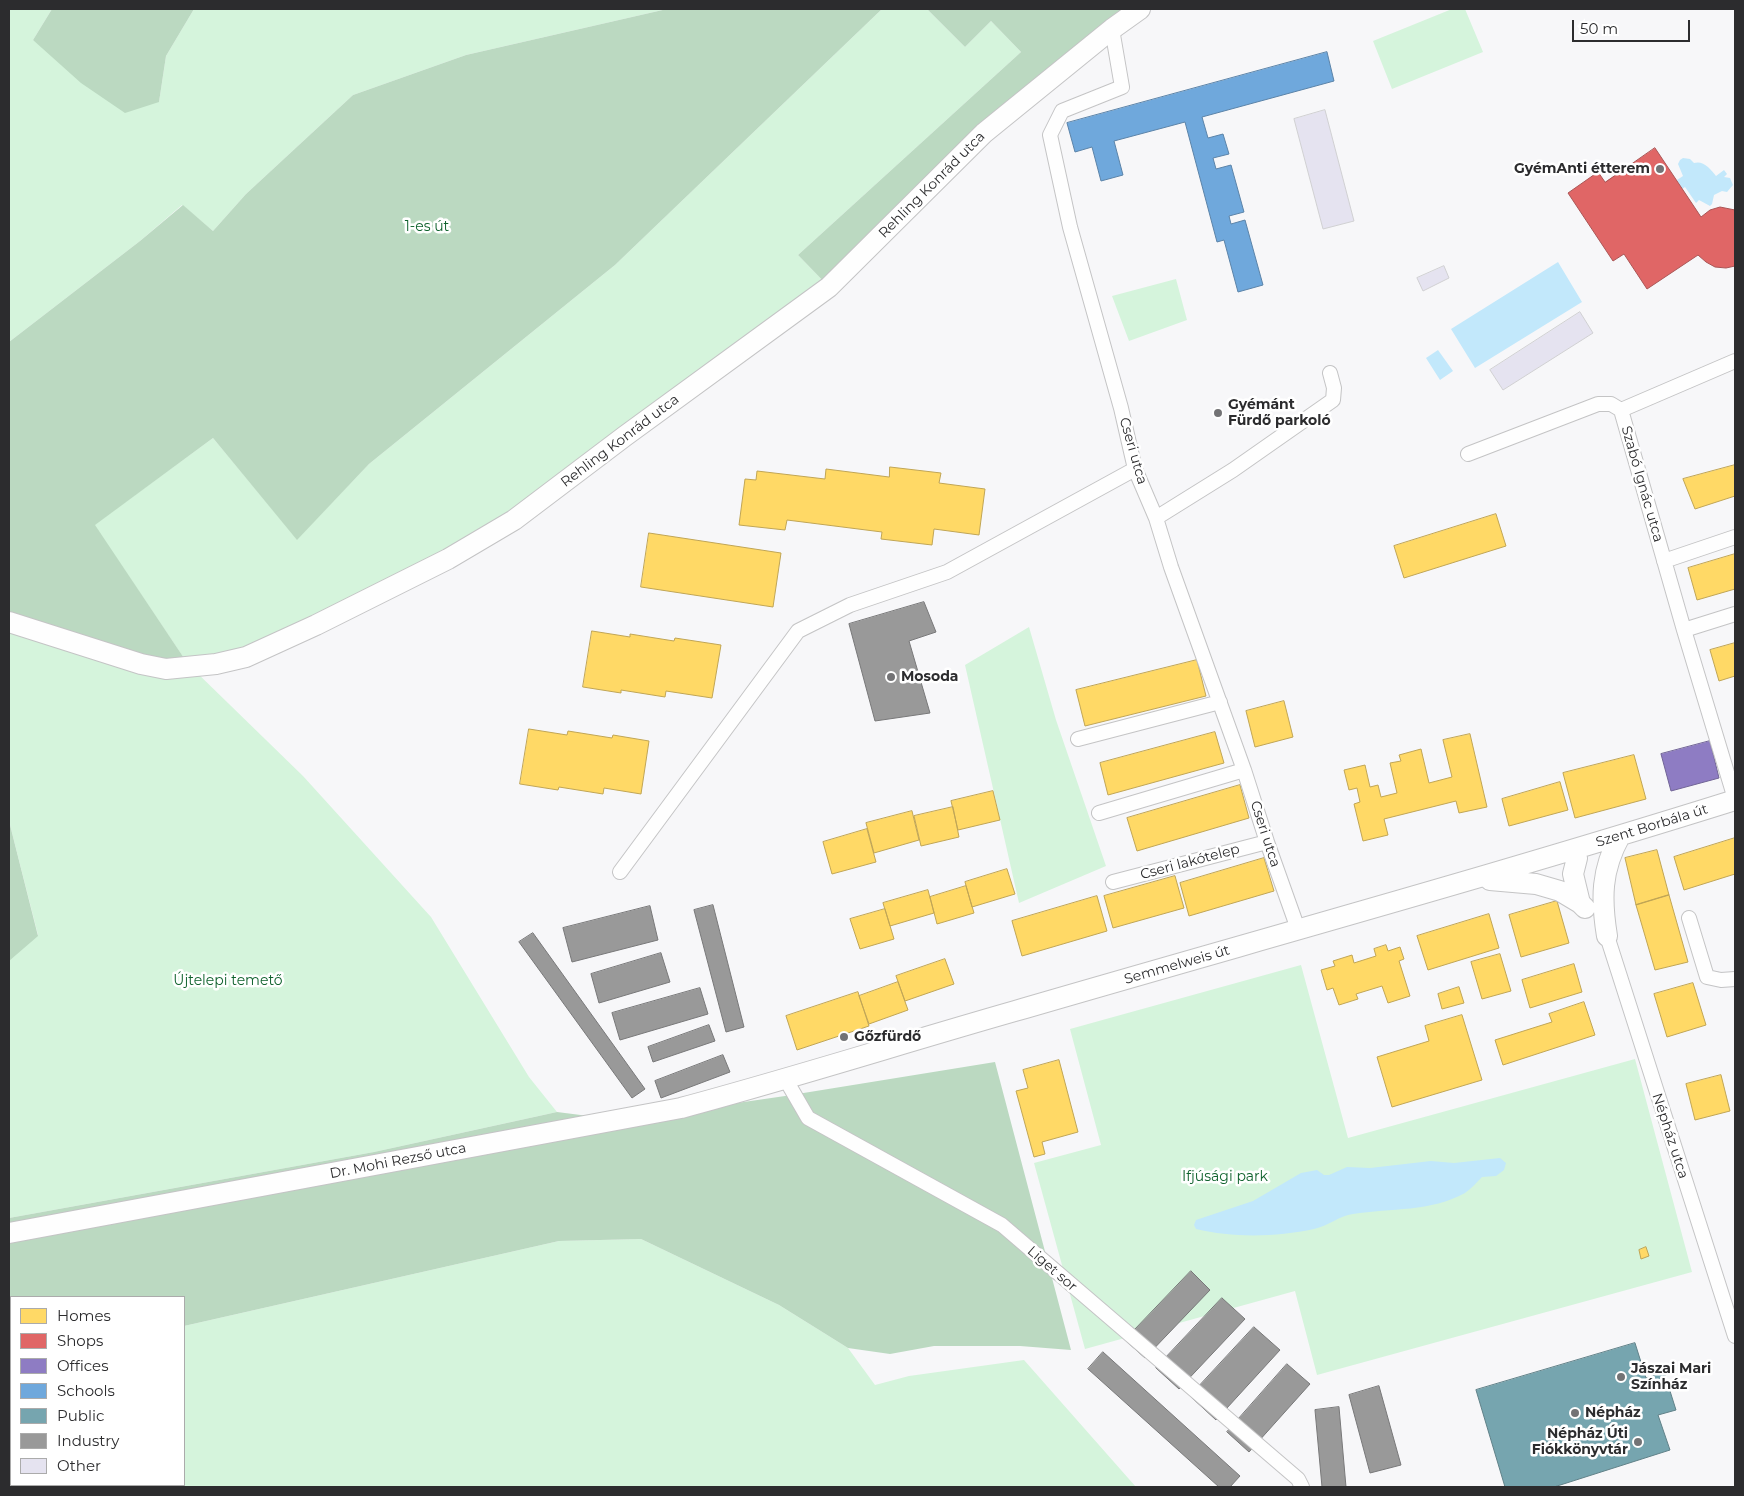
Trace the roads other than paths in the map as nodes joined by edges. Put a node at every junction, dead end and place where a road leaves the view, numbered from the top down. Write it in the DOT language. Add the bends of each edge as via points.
graph roads {
  1 [pos="1140,9"];
  2 [pos="1112,29"];
  3 [pos="1735,361"];
  4 [pos="1330,372"];
  5 [pos="1621,410"];
  6 [pos="1468,454"];
  7 [pos="1135,469"];
  8 [pos="1156,518"];
  9 [pos="1735,538"];
  10 [pos="1664,561"];
  11 [pos="1735,614"];
  12 [pos="9,622"];
  13 [pos="1684,630"];
  14 [pos="1220,702"];
  15 [pos="1078,739"];
  16 [pos="1244,770"];
  17 [pos="1735,800"];
  18 [pos="1100,813"];
  19 [pos="1620,836"];
  20 [pos="1267,842"];
  21 [pos="1575,853"];
  22 [pos="620,872"];
  23 [pos="1473,879"];
  24 [pos="1112,882"];
  25 [pos="1602,899"];
  26 [pos="1580,903"];
  27 [pos="1689,918"];
  28 [pos="1298,930"];
  29 [pos="1607,936"];
  30 [pos="1734,982"];
  31 [pos="786,1080"];
  32 [pos="9,1233"];
  33 [pos="1735,1336"];
  34 [pos="1302,1487"];
  1 -- 2 [label="street, Rehling Konrád utca"];
  2 -- 7 [label="street, Cseri utca" via="1122,87 1062,111 1050,135 1070,227"];
  2 -- 12 [label="street, Rehling Konrád utca" via="984,133 829,287 514,520 448,559 246,657 216,664 166,669 141,664"];
  3 -- 5 [label="street, Szabó Ignác utca"];
  4 -- 8 [label="street" via="1333,400 1233,470"];
  5 -- 6 [label="street" via="1611,404 1598,404"];
  5 -- 10 [label="street, Szabó Ignác utca"];
  7 -- 8 [label="street, Cseri utca"];
  7 -- 22 [label="street" via="947,572 850,605 798,631"];
  8 -- 14 [label="street, Cseri utca"];
  9 -- 10 [label="street, Szabó Ignác utca"];
  10 -- 13 [label="street, Szabó Ignác utca"];
  11 -- 13 [label="street"];
  13 -- 17 [label="street, Szabó Ignác utca"];
  14 -- 15 [label="street"];
  14 -- 16 [label="street, Cseri utca"];
  16 -- 18 [label="street"];
  16 -- 20 [label="street, Cseri utca"];
  17 -- 19 [label="street, Szent Borbála út"];
  19 -- 21 [label="street, Szent Borbála út"];
  19 -- 25 [label="street" via="1606,869"];
  20 -- 24 [label="street, Cseri lakótelep"];
  20 -- 28 [label="street, Cseri utca"];
  21 -- 23 [label="street, Semmelweis út"];
  21 -- 25 [label="street" via="1588,866"];
  21 -- 26 [label="street" via="1572,874"];
  23 -- 26 [label="street" via="1536,884 1560,891"];
  23 -- 28 [label="street, Semmelweis út"];
  25 -- 29 [label="street"];
  26 -- 29 [label="street"];
  27 -- 30 [label="street" via="1707,977"];
  28 -- 31 [label="street, Semmelweis út"];
  29 -- 33 [label="street, Népház utca"];
  31 -- 32 [label="street, Dr. Mohi Rezső utca" via="681,1108"];
  31 -- 34 [label="street, Liget sor" via="808,1118 1002,1225 1298,1479"];
}
